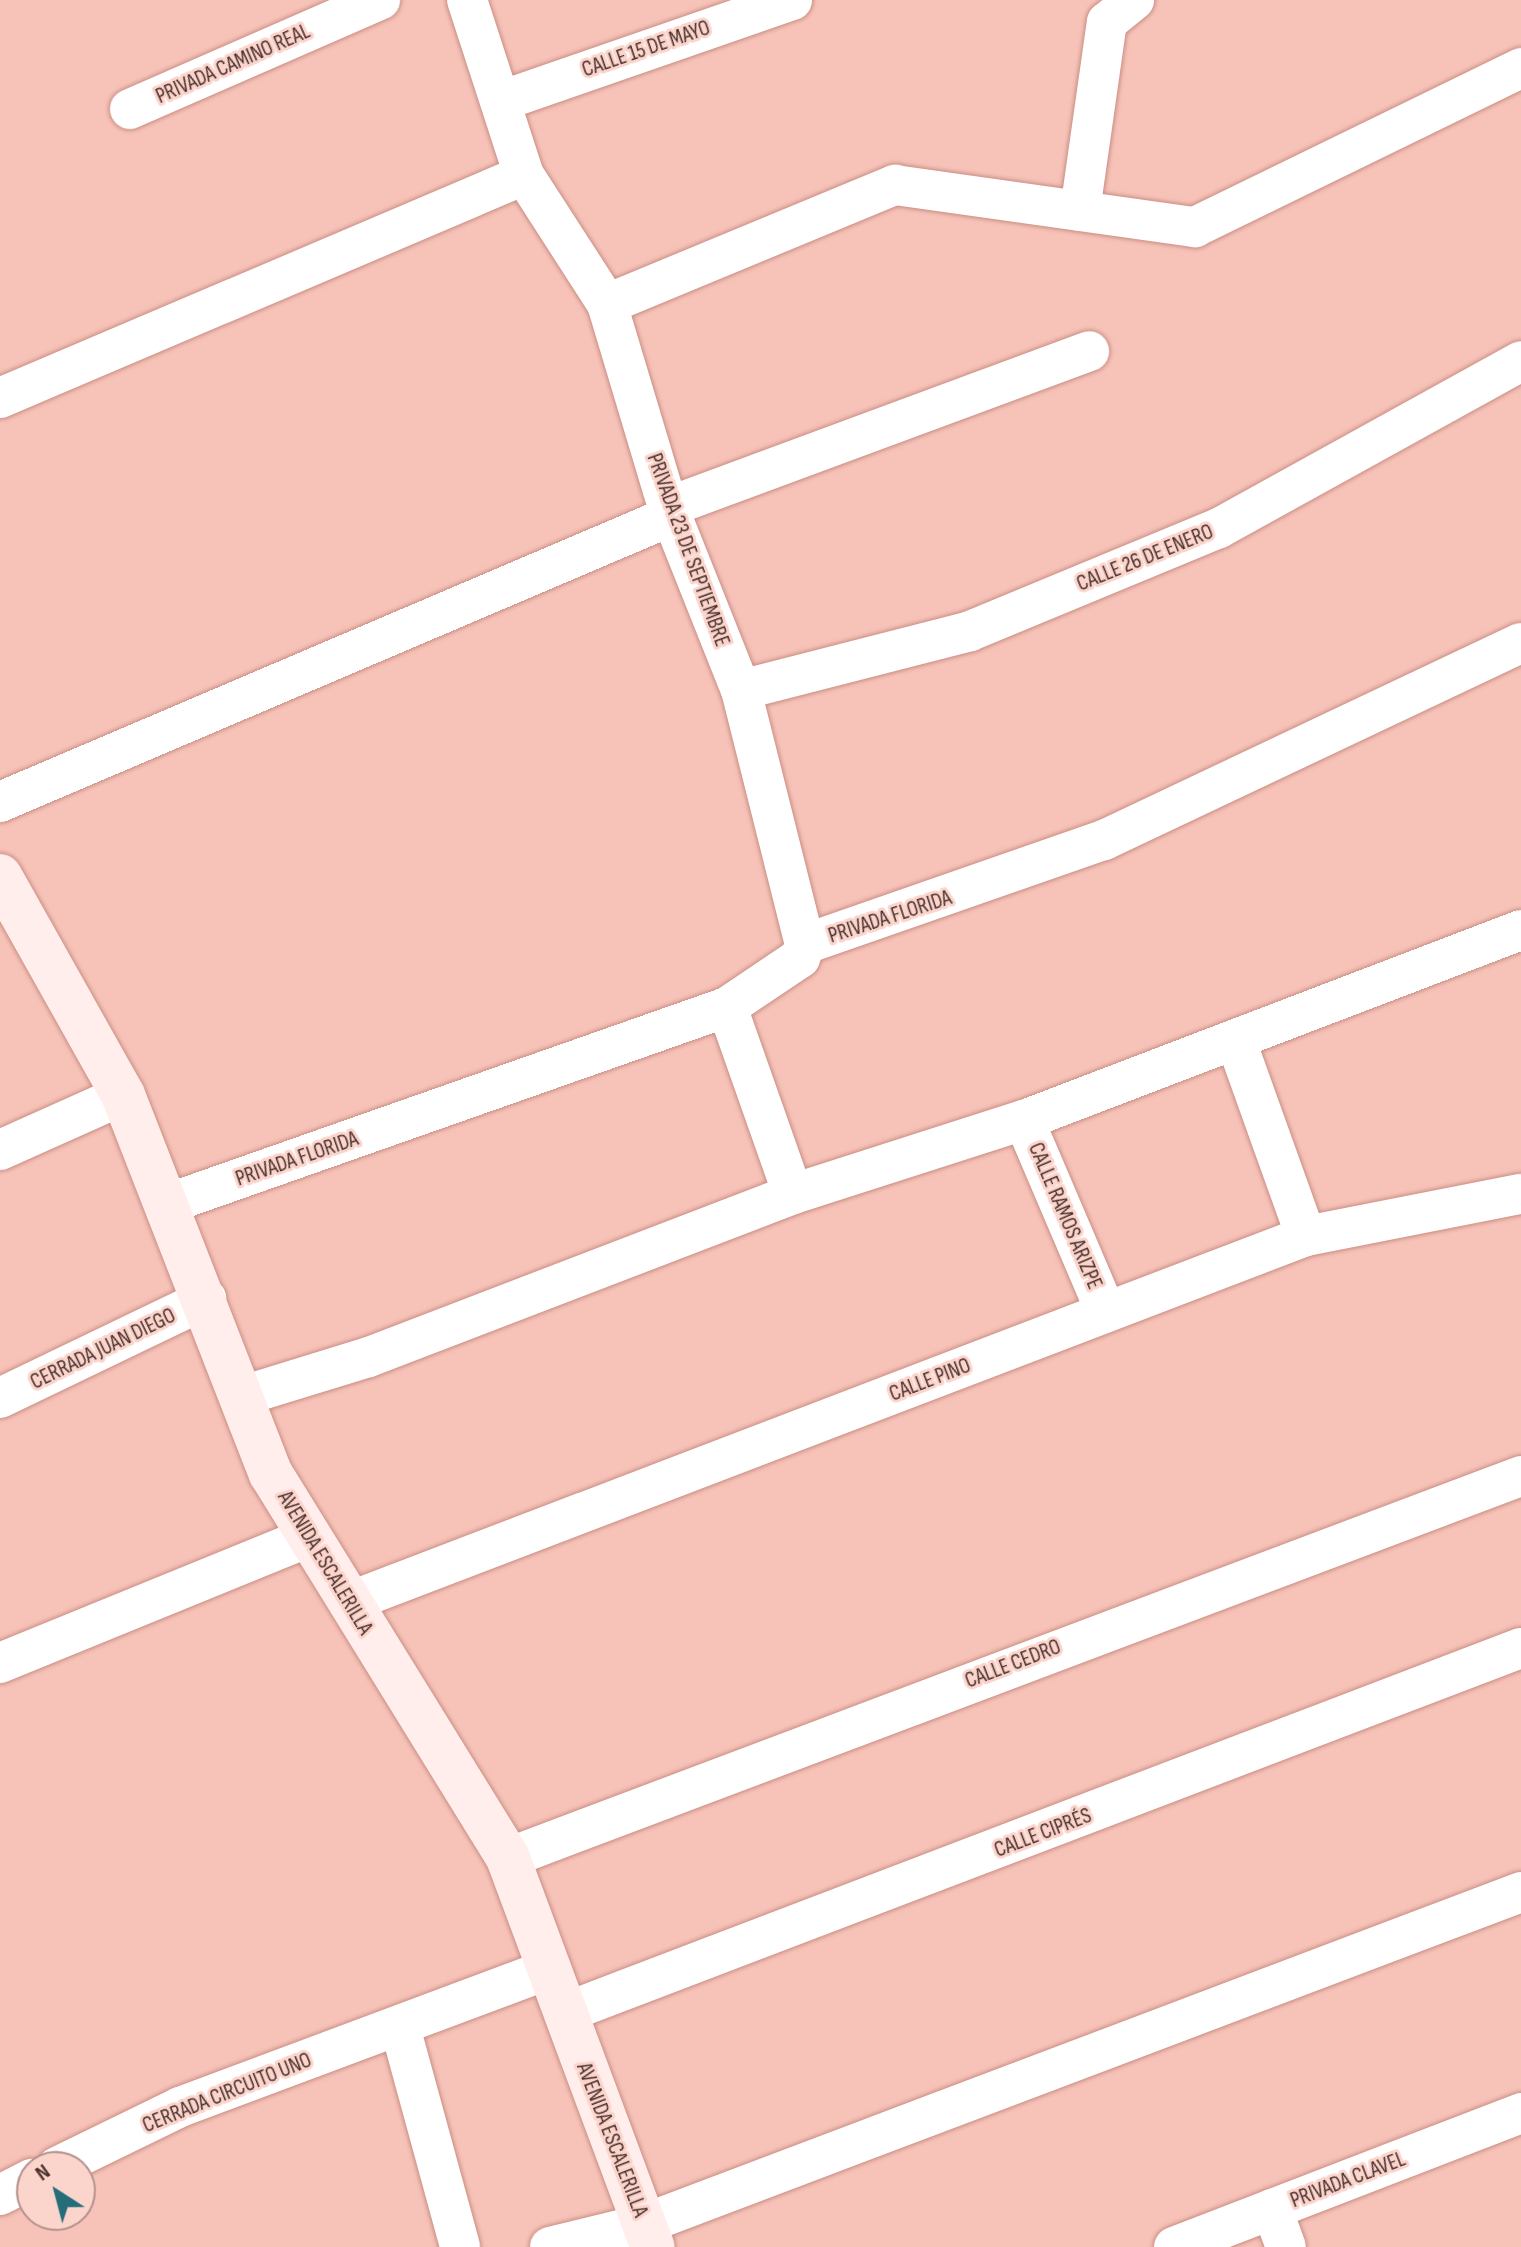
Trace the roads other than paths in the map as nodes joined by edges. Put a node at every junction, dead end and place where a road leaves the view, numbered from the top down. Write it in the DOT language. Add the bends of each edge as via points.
graph roads {
  1 [pos="380,0"];
  2 [pos="467,0"];
  3 [pos="792,0"];
  4 [pos="1134,0"];
  5 [pos="1521,68"];
  6 [pos="501,101"];
  7 [pos="130,109"];
  8 [pos="524,175"];
  9 [pos="1080,211"];
  10 [pos="607,304"];
  11 [pos="1089,351"];
  12 [pos="1521,361"];
  13 [pos="0,398"];
  14 [pos="670,512"];
  15 [pos="1521,643"];
  16 [pos="741,690"];
  17 [pos="0,802"];
  18 [pos="0,876"];
  19 [pos="1521,930"];
  20 [pos="12,931"];
  21 [pos="805,944"];
  22 [pos="727,1007"];
  23 [pos="1236,1041"];
  24 [pos="123,1095"];
  25 [pos="1024,1120"];
  26 [pos="0,1150"];
  27 [pos="793,1194"];
  28 [pos="1521,1194"];
  29 [pos="167,1204"];
  30 [pos="1306,1236"];
  31 [pos="206,1299"];
  32 [pos="1106,1312"];
  33 [pos="242,1396"];
  34 [pos="0,1398"];
  35 [pos="1521,1476"];
  36 [pos="309,1537"];
  37 [pos="349,1602"];
  38 [pos="1521,1648"];
  39 [pos="0,1663"];
  40 [pos="508,1858"];
  41 [pos="1521,1892"];
  42 [pos="547,1970"];
  43 [pos="564,2013"];
  44 [pos="400,2027"];
  45 [pos="1521,2113"];
  46 [pos="90,2151"];
  47 [pos="1272,2209"];
  48 [pos="648,2236"];
  49 [pos="460,2247"];
  50 [pos="550,2247"];
  51 [pos="1174,2247"];
  52 [pos="1286,2247"];
  1 -- 7 [label="street, PRIVADA CAMINO REAL"];
  2 -- 6 [label="street, PRIVADA 23 DE SEPTIEMBRE"];
  3 -- 6 [label="street, CALLE 15 DE MAYO"];
  4 -- 9 [label="street" via="1107,22"];
  5 -- 9 [label="street" via="1195,227"];
  6 -- 8 [label="street, PRIVADA 23 DE SEPTIEMBRE"];
  8 -- 10 [label="street, PRIVADA 23 DE SEPTIEMBRE"];
  8 -- 13 [label="street"];
  9 -- 10 [label="street" via="895,185"];
  10 -- 14 [label="street, PRIVADA 23 DE SEPTIEMBRE"];
  11 -- 14 [label="street"];
  12 -- 16 [label="street, CALLE 26 DE ENERO" via="1219,528 970,631"];
  14 -- 16 [label="street, PRIVADA 23 DE SEPTIEMBRE"];
  14 -- 17 [label="street"];
  15 -- 21 [label="street, PRIVADA FLORIDA" via="1104,840"];
  16 -- 21 [label="street, PRIVADA 23 DE SEPTIEMBRE"];
  18 -- 20 [label="main road, AVENIDA ESCALERILLA"];
  19 -- 23 [label="street"];
  20 -- 24 [label="main road, AVENIDA ESCALERILLA"];
  21 -- 22 [label="street, PRIVADA FLORIDA" via="800,958"];
  22 -- 27 [label="street"];
  22 -- 29 [label="street, PRIVADA FLORIDA"];
  23 -- 25 [label="street"];
  23 -- 30 [label="street"];
  24 -- 26 [label="street"];
  24 -- 29 [label="main road, AVENIDA ESCALERILLA"];
  25 -- 27 [label="street"];
  25 -- 32 [label="street, CALLE RAMOS ARIZPE"];
  27 -- 33 [label="street" via="369,1357"];
  28 -- 30 [label="street, CALLE PINO"];
  29 -- 31 [label="main road, AVENIDA ESCALERILLA"];
  30 -- 32 [label="street, CALLE PINO"];
  31 -- 33 [label="main road, AVENIDA ESCALERILLA"];
  31 -- 34 [label="street, CERRADA JUAN DIEGO"];
  32 -- 37 [label="street, CALLE PINO"];
  33 -- 36 [label="main road, AVENIDA ESCALERILLA" via="271,1474"];
  35 -- 40 [label="street, CALLE CEDRO"];
  36 -- 37 [label="main road, AVENIDA ESCALERILLA"];
  36 -- 39 [label="street"];
  37 -- 40 [label="main road, AVENIDA ESCALERILLA"];
  38 -- 43 [label="street, CALLE CIPRÉS"];
  40 -- 42 [label="main road, AVENIDA ESCALERILLA"];
  41 -- 48 [label="street"];
  42 -- 43 [label="main road, AVENIDA ESCALERILLA"];
  42 -- 44 [label="street, CERRADA CIRCUITO UNO"];
  43 -- 48 [label="main road, AVENIDA ESCALERILLA"];
  44 -- 46 [label="street, CERRADA CIRCUITO UNO" via="180,2107"];
  44 -- 49 [label="street"];
  45 -- 47 [label="street, PRIVADA CLAVEL"];
  47 -- 51 [label="street, PRIVADA CLAVEL"];
  47 -- 52 [label="street"];
  48 -- 50 [label="street"];
}
